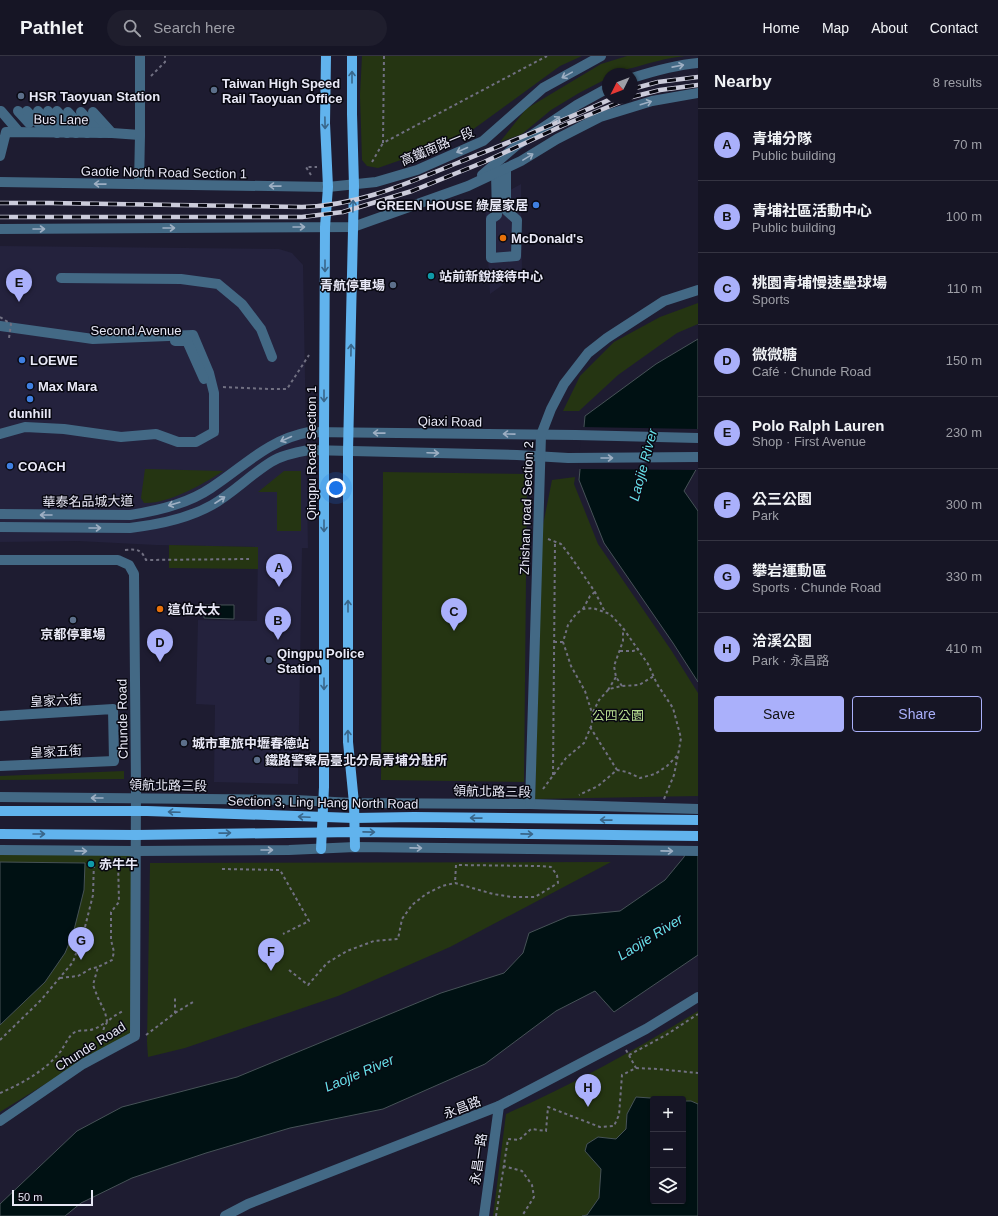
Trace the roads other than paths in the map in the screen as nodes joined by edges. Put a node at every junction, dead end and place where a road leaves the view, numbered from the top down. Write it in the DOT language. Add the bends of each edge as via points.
graph roads {
  1 [pos="140,56"];
  2 [pos="326,56"];
  3 [pos="352,56"];
  4 [pos="601,56"];
  5 [pos="698,63"];
  6 [pos="638,76"];
  7 [pos="602,91"];
  8 [pos="698,93"];
  9 [pos="68,112"];
  10 [pos="81,112"];
  11 [pos="93,112"];
  12 [pos="11,113"];
  13 [pos="28,132"];
  14 [pos="67,133"];
  15 [pos="87,133"];
  16 [pos="100,133"];
  17 [pos="112,133"];
  18 [pos="140,135"];
  19 [pos="0,156"];
  20 [pos="506,168"];
  21 [pos="496,173"];
  22 [pos="0,182"];
  23 [pos="139,184"];
  24 [pos="354,186"];
  25 [pos="468,186"];
  26 [pos="328,187"];
  27 [pos="325,227"];
  28 [pos="353,227"];
  29 [pos="0,229"];
  30 [pos="61,278"];
  31 [pos="698,290"];
  32 [pos="0,326"];
  33 [pos="5,336"];
  34 [pos="272,357"];
  35 [pos="0,428"];
  36 [pos="324,432"];
  37 [pos="349,433"];
  38 [pos="0,434"];
  39 [pos="542,435"];
  40 [pos="698,438"];
  41 [pos="324,450"];
  42 [pos="348,451"];
  43 [pos="540,456"];
  44 [pos="698,457"];
  45 [pos="0,514"];
  46 [pos="0,527"];
  47 [pos="0,560"];
  48 [pos="0,716"];
  49 [pos="114,761"];
  50 [pos="0,766"];
  51 [pos="0,797"];
  52 [pos="136,798"];
  53 [pos="323,801"];
  54 [pos="354,803"];
  55 [pos="530,804"];
  56 [pos="698,808"];
  57 [pos="0,811"];
  58 [pos="136,811"];
  59 [pos="322,817"];
  60 [pos="354,818"];
  61 [pos="698,820"];
  62 [pos="321,832"];
  63 [pos="354,832"];
  64 [pos="0,834"];
  65 [pos="136,835"];
  66 [pos="698,836"];
  67 [pos="355,847"];
  68 [pos="0,850"];
  69 [pos="321,850"];
  70 [pos="135,851"];
  71 [pos="698,851"];
  72 [pos="698,998"];
  73 [pos="499,1106"];
  74 [pos="0,1122"];
  75 [pos="225,1216"];
  76 [pos="484,1216"];
  1 -- 18 [label="street"];
  2 -- 26 [label="main road, Qingpu Road Section 1, one-way" via="325,123"];
  24 -- 3 [label="main road, one-way"];
  4 -- 24 [label="street, 高鐵南路一段, one-way" via="543,88 483,140 417,170 371,184"];
  6 -- 5 [label="street, one-way" via="682,64"];
  25 -- 7 [label="street, one-way" via="517,145"];
  20 -- 8 [label="street, one-way" via="600,117 652,101"];
  9 -- 15 [label="street"];
  10 -- 16 [label="street"];
  11 -- 17 [label="street"];
  12 -- 13 [label="street"];
  12 -- 13 [label="street"];
  12 -- 13 [label="street"];
  13 -- 14 [label="street, Bus Lane"];
  13 -- 19 [label="street" via="6,132"];
  14 -- 14 [label="street" via="48,111"];
  14 -- 15 [label="street, Bus Lane"];
  15 -- 16 [label="street, Bus Lane"];
  16 -- 17 [label="street, Bus Lane"];
  17 -- 18 [label="street, Bus Lane"];
  18 -- 23 [label="street"];
  20 -- 21 [label="street"];
  20 -- 21 [label="street" via="506,210 517,220 516,256 492,258 491,219 497,215"];
  21 -- 25 [label="street"];
  23 -- 22 [label="street, Gaotie North Road Section 1, one-way"];
  26 -- 23 [label="street, Gaotie North Road Section 1, one-way"];
  24 -- 26 [label="street, 高鐵南路一段"];
  28 -- 24 [label="main road, one-way"];
  25 -- 28 [label="street"];
  26 -- 27 [label="main road, Qingpu Road Section 1"];
  27 -- 28 [label="street"];
  29 -- 27 [label="street, one-way"];
  27 -- 36 [label="main road, Qingpu Road Section 1, one-way"];
  37 -- 28 [label="main road, one-way"];
  30 -- 34 [label="street" via="182,279 218,284 242,304 261,329"];
  31 -- 39 [label="street, Zhishan road Section 2" via="664,301 588,353 564,384 551,409"];
  32 -- 38 [label="street" via="93,339 193,335 213,389 214,432 196,442 178,442 156,434 121,437 64,429 25,427"];
  33 -- 35 [label="street, Second Avenue" via="96,345 187,341 208,392 208,428 194,435 180,435 155,428 119,431 62,423 23,422"];
  36 -- 37 [label="street, Qiaxi Road"];
  36 -- 41 [label="main road, Qingpu Road Section 1"];
  36 -- 45 [label="street, 華泰名品城大道, one-way" via="294,435 268,447 210,489 182,502 149,512 130,515"];
  39 -- 37 [label="street, Qiaxi Road, one-way"];
  37 -- 42 [label="main road"];
  39 -- 40 [label="street, Qiaxi Road"];
  39 -- 43 [label="street, Zhishan road Section 2"];
  41 -- 42 [label="street"];
  46 -- 41 [label="street, 華泰名品城大道, one-way" via="149,526 178,519 211,506 272,461 298,452"];
  41 -- 53 [label="main road, Qingpu Road Section 1, one-way"];
  42 -- 43 [label="street, one-way"];
  54 -- 42 [label="main road, one-way" via="348,742"];
  43 -- 44 [label="street, one-way"];
  43 -- 55 [label="street, Zhishan road Section 2"];
  47 -- 52 [label="street, Chunde Road" via="118,560 129,566 134,574"];
  48 -- 49 [label="street, 皇家六街" via="113,709"];
  49 -- 50 [label="street, 皇家五街"];
  52 -- 51 [label="street, 領航北路三段, one-way"];
  52 -- 53 [label="street, 領航北路三段"];
  52 -- 58 [label="street, Chunde Road"];
  53 -- 54 [label="street, 領航北路三段"];
  53 -- 59 [label="main road, Qingpu Road Section 1"];
  54 -- 55 [label="street, 領航北路三段"];
  54 -- 60 [label="main road"];
  55 -- 56 [label="street, 領航北路三段"];
  57 -- 58 [label="main road, Section 3, Ling Hang North Road"];
  59 -- 58 [label="main road, Section 3, Ling Hang North Road, one-way"];
  58 -- 65 [label="street, Chunde Road"];
  59 -- 60 [label="main road, Section 3, Ling Hang North Road"];
  59 -- 62 [label="main road, Qingpu Road Section 1"];
  61 -- 60 [label="main road, Section 3, Ling Hang North Road, one-way"];
  60 -- 63 [label="main road"];
  62 -- 63 [label="main road"];
  65 -- 62 [label="main road, one-way"];
  62 -- 69 [label="main road, Qingpu Road Section 1"];
  63 -- 66 [label="main road, one-way"];
  63 -- 67 [label="main road"];
  64 -- 65 [label="main road, one-way"];
  65 -- 70 [label="street, Chunde Road"];
  67 -- 69 [label="street"];
  67 -- 71 [label="street, one-way"];
  68 -- 70 [label="street, one-way"];
  70 -- 69 [label="street, one-way"];
  70 -- 74 [label="street, Chunde Road" via="135,1036 83,1064"];
  72 -- 73 [label="street, 永昌路" via="646,1029"];
  73 -- 75 [label="street, 永昌路" via="248,1204"];
  73 -- 76 [label="street, 永昌一路"];
}
